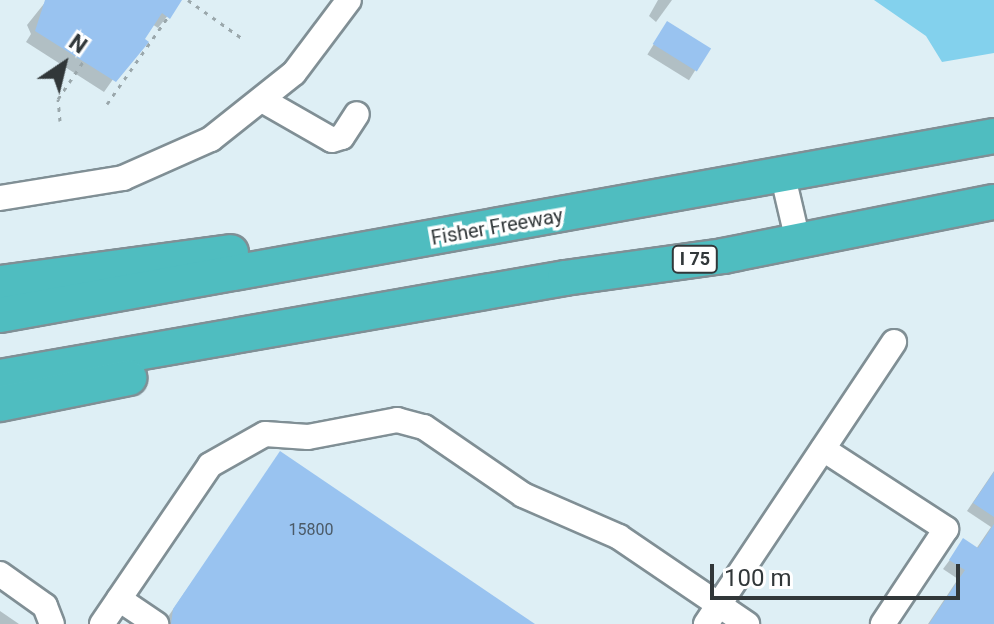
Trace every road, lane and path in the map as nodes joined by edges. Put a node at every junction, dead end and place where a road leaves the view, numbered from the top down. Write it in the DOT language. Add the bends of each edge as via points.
graph roads {
  1 [pos="188,0"];
  2 [pos="349,0"];
  3 [pos="168,17"];
  4 [pos="243,39"];
  5 [pos="85,59"];
  6 [pos="264,101"];
  7 [pos="107,104"];
  8 [pos="357,114"];
  9 [pos="60,121"];
  10 [pos="994,136"];
  11 [pos="783,177"];
  12 [pos="0,198"];
  13 [pos="994,202"];
  14 [pos="798,241"];
  15 [pos="379,248"];
  16 [pos="0,283"];
  17 [pos="384,310"];
  18 [pos="0,315"];
  19 [pos="894,342"];
  20 [pos="0,377"];
  21 [pos="0,404"];
  22 [pos="823,449"];
  23 [pos="0,574"];
  24 [pos="119,599"];
  25 [pos="712,615"];
  26 [pos="52,624"];
  27 [pos="102,624"];
  28 [pos="156,624"];
  29 [pos="747,624"];
  30 [pos="883,624"];
  1 -- 4 [label="path"];
  2 -- 6 [label="street" via="312,53"];
  3 -- 7 [label="path"];
  5 -- 9 [label="path" via="58,99"];
  6 -- 8 [label="street" via="332,140 342,137"];
  6 -- 12 [label="street" via="211,139 164,163 80,188"];
  10 -- 11 [label="highway, Fisher Freeway"];
  11 -- 14 [label="street"];
  11 -- 15 [label="highway, Fisher Freeway"];
  13 -- 14 [label="highway, I 75"];
  14 -- 17 [label="highway, I 75"];
  15 -- 16 [label="highway" via="294,245"];
  15 -- 18 [label="highway, Fisher Freeway"];
  17 -- 20 [label="highway, I 75"];
  17 -- 21 [label="highway" via="258,352"];
  19 -- 22 [label="street"];
  22 -- 25 [label="street"];
  22 -- 30 [label="street" via="946,529"];
  23 -- 26 [label="street" via="45,606"];
  24 -- 25 [label="street" via="210,465 265,434 308,437 397,420 424,427 523,495 619,537"];
  24 -- 27 [label="street"];
  24 -- 28 [label="street"];
  25 -- 29 [label="street"];
}
